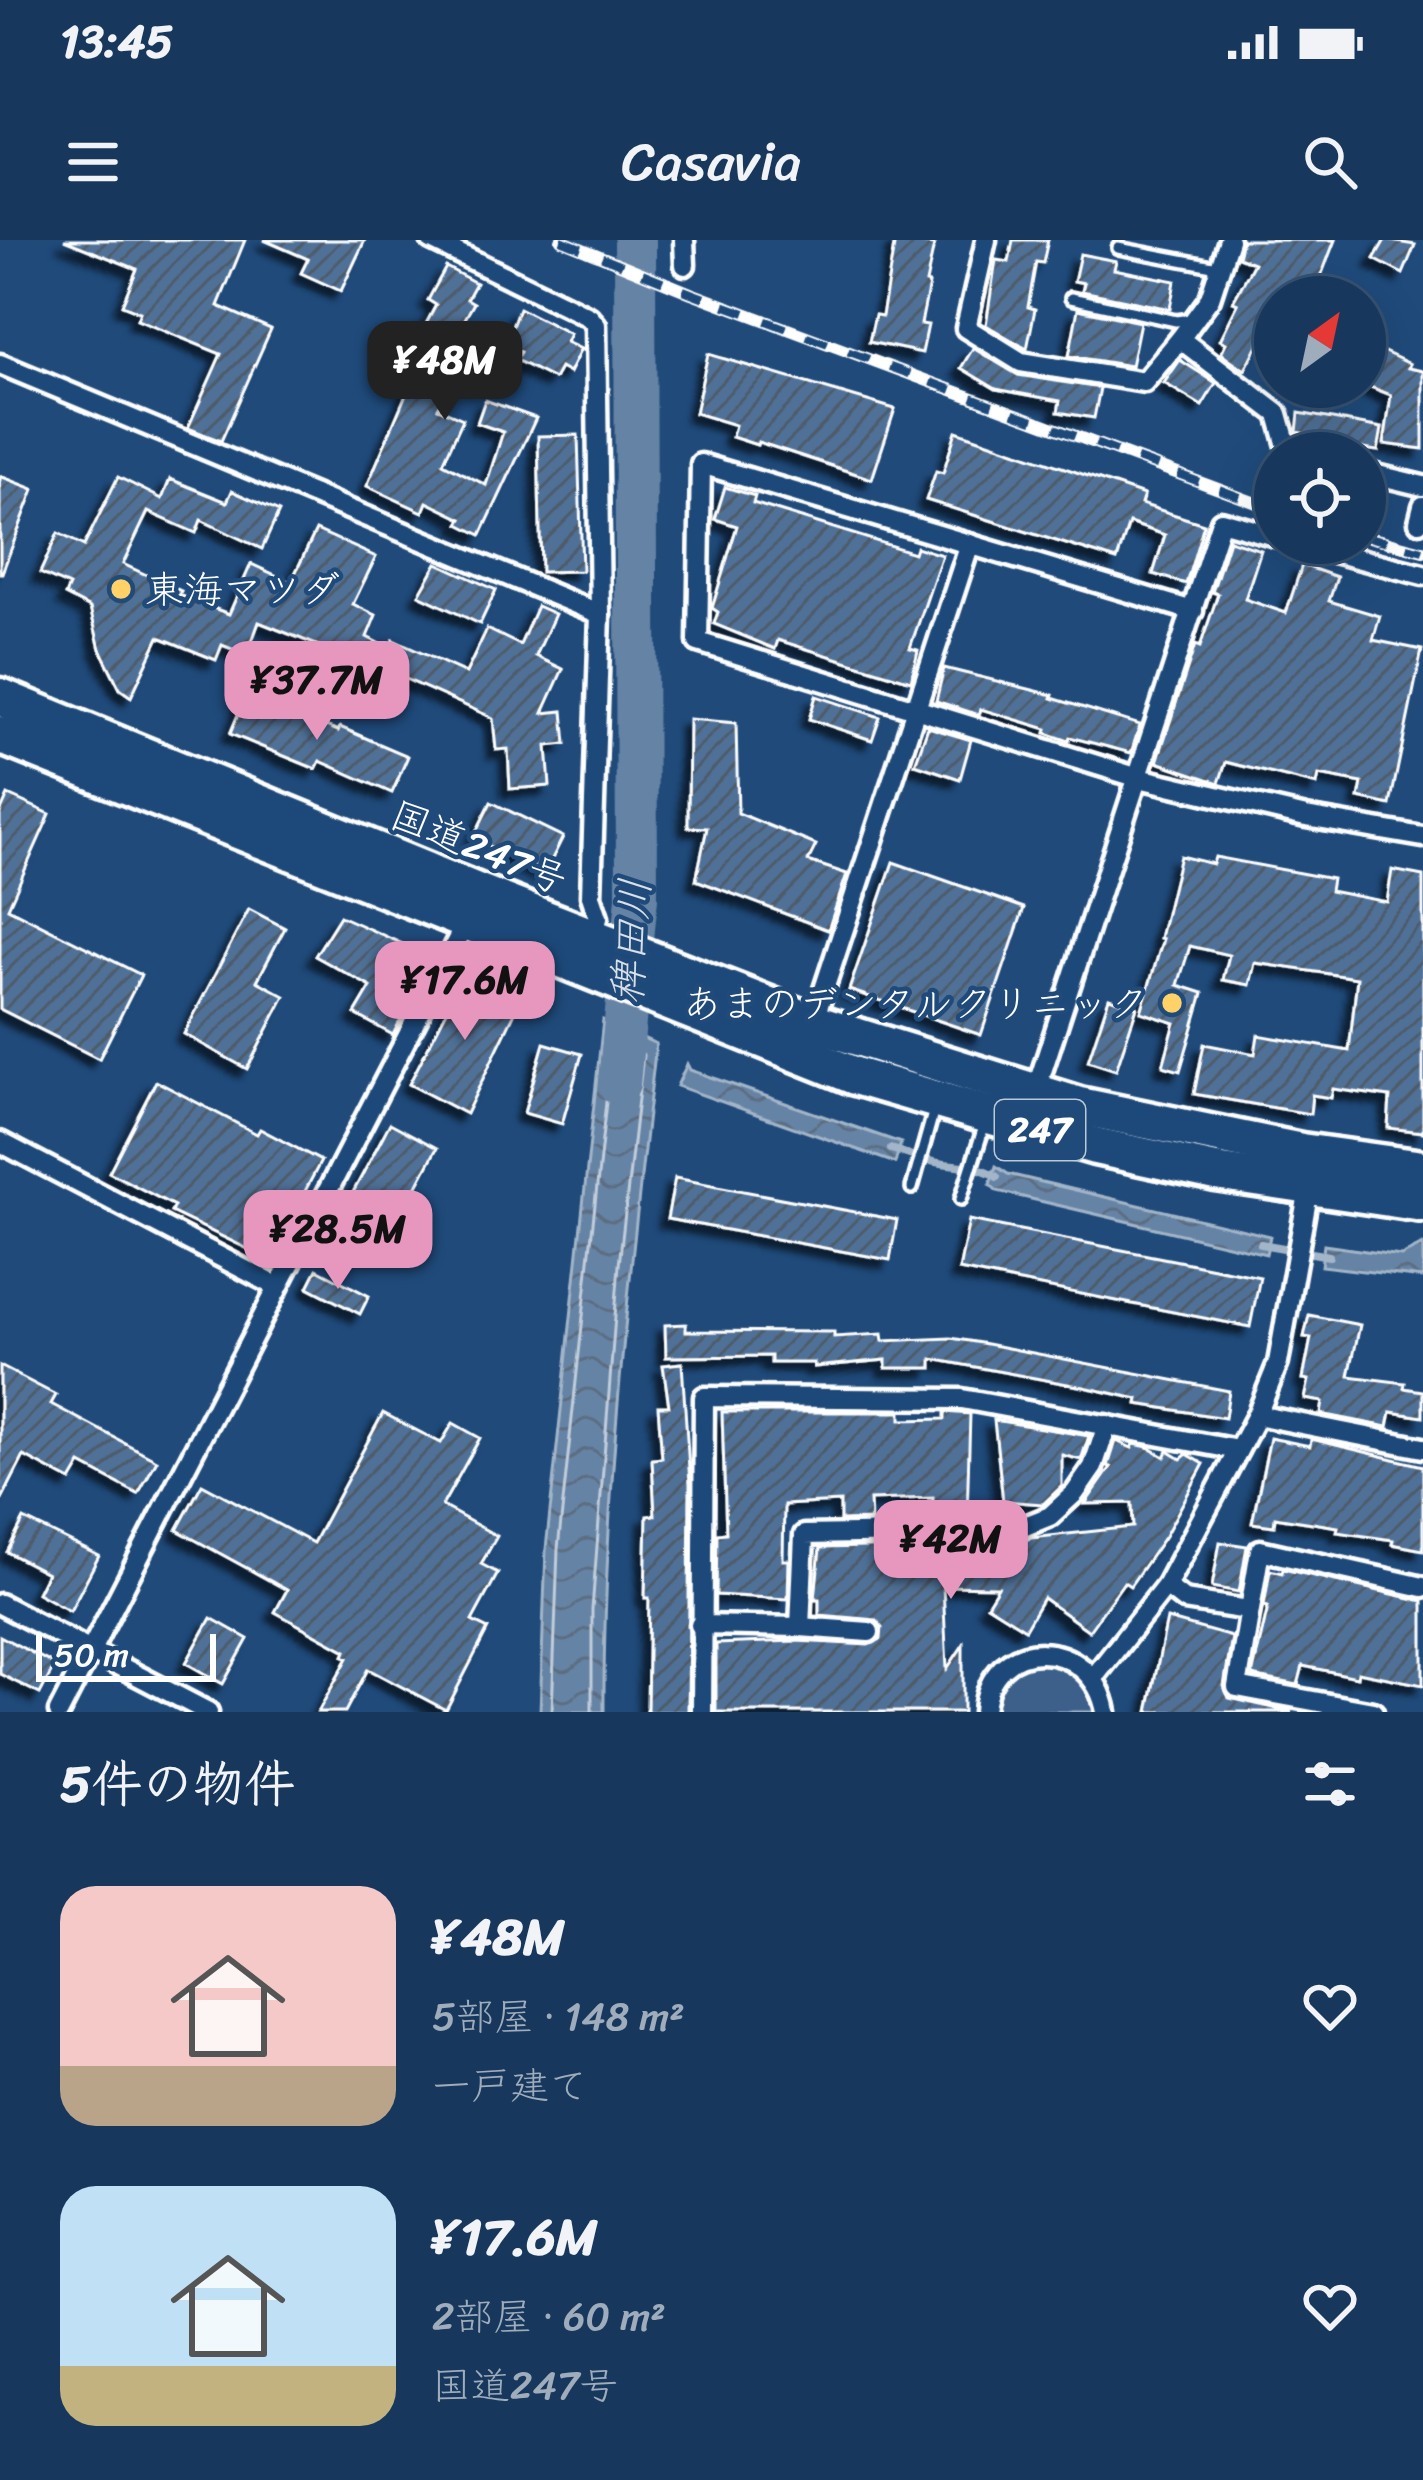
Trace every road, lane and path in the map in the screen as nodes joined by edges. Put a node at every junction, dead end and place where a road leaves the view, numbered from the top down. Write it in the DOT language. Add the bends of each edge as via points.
graph roads {
  1 [pos="430,240"];
  2 [pos="684,240"];
  3 [pos="986,240"];
  4 [pos="1229,240"];
  5 [pos="1118,248"];
  6 [pos="685,265"];
  7 [pos="1218,267"];
  8 [pos="1071,298"];
  9 [pos="1196,319"];
  10 [pos="1180,339"];
  11 [pos="0,364"];
  12 [pos="1283,432"];
  13 [pos="1386,477"];
  14 [pos="1423,486"];
  15 [pos="1254,530"];
  16 [pos="970,544"];
  17 [pos="1380,564"];
  18 [pos="1423,575"];
  19 [pos="1192,611"];
  20 [pos="600,614"];
  21 [pos="0,698"];
  22 [pos="917,711"];
  23 [pos="0,735"];
  24 [pos="1138,778"];
  25 [pos="1423,837"];
  26 [pos="473,907"];
  27 [pos="598,952"];
  28 [pos="673,986"];
  29 [pos="814,1023"];
  30 [pos="1035,1093"];
  31 [pos="933,1115"];
  32 [pos="983,1130"];
  33 [pos="0,1142"];
  34 [pos="1423,1168"];
  35 [pos="912,1188"];
  36 [pos="1309,1188"];
  37 [pos="961,1199"];
  38 [pos="1423,1203"];
  39 [pos="278,1286"];
  40 [pos="1258,1415"];
  41 [pos="1107,1425"];
  42 [pos="1423,1448"];
  43 [pos="1238,1450"];
  44 [pos="1166,1586"];
  45 [pos="1423,1587"];
  46 [pos="0,1604"];
  47 [pos="1248,1610"];
  48 [pos="700,1625"];
  49 [pos="800,1628"];
  50 [pos="869,1632"];
  51 [pos="91,1651"];
  52 [pos="1094,1677"];
  53 [pos="59,1712"];
  54 [pos="208,1712"];
  55 [pos="701,1712"];
  56 [pos="984,1712"];
  57 [pos="1106,1712"];
  58 [pos="1373,1712"];
  1 -- 20 [label="street" via="596,325"];
  2 -- 6 [label="street"];
  3 -- 10 [label="street" via="966,328 1021,362 1144,382"];
  4 -- 7 [label="street"];
  5 -- 7 [label="lane"];
  7 -- 9 [label="street"];
  8 -- 9 [label="lane"];
  9 -- 10 [label="street"];
  10 -- 12 [label="street" via="1278,414"];
  11 -- 20 [label="street"];
  13 -- 14 [label="street"];
  15 -- 19 [label="street" via="1221,521"];
  16 -- 19 [label="street"];
  16 -- 22 [label="street"];
  16 -- 22 [label="street" via="701,464 698,642"];
  17 -- 18 [label="street"];
  19 -- 24 [label="street"];
  20 -- 27 [label="street" via="591,896"];
  21 -- 26 [label="highway, 国道247号 / 247"];
  22 -- 24 [label="street"];
  22 -- 29 [label="street"];
  23 -- 26 [label="highway, 国道247号 / 247"];
  24 -- 25 [label="street"];
  24 -- 30 [label="street"];
  26 -- 27 [label="highway, 国道247号 / 247"];
  26 -- 39 [label="street"];
  27 -- 28 [label="highway, 国道247号 / 247"];
  28 -- 29 [label="highway, 国道247号 / 247"];
  28 -- 31 [label="highway, 国道247号 / 247"];
  29 -- 30 [label="highway, 国道247号 / 247"];
  30 -- 34 [label="highway, 国道247号 / 247" via="1301,1152"];
  31 -- 32 [label="highway, 国道247号 / 247"];
  31 -- 35 [label="lane"];
  32 -- 36 [label="highway, 国道247号 / 247"];
  32 -- 37 [label="lane"];
  33 -- 39 [label="street"];
  36 -- 38 [label="highway, 国道247号 / 247"];
  36 -- 40 [label="street" via="1278,1363"];
  39 -- 51 [label="street"];
  40 -- 42 [label="street"];
  40 -- 43 [label="street"];
  41 -- 43 [label="street"];
  41 -- 48 [label="street" via="962,1399 704,1397"];
  41 -- 49 [label="street" via="1075,1493 1050,1516 1012,1531 804,1534"];
  43 -- 44 [label="street"];
  44 -- 47 [label="street" via="1184,1600"];
  44 -- 52 [label="street"];
  45 -- 47 [label="street" via="1261,1550"];
  46 -- 51 [label="street"];
  47 -- 58 [label="street" via="1237,1687"];
  48 -- 49 [label="street"];
  48 -- 55 [label="street"];
  49 -- 50 [label="street"];
  51 -- 53 [label="street"];
  51 -- 54 [label="street"];
  52 -- 56 [label="street" via="1060,1654 1020,1657 991,1684"];
  52 -- 57 [label="street"];
}
